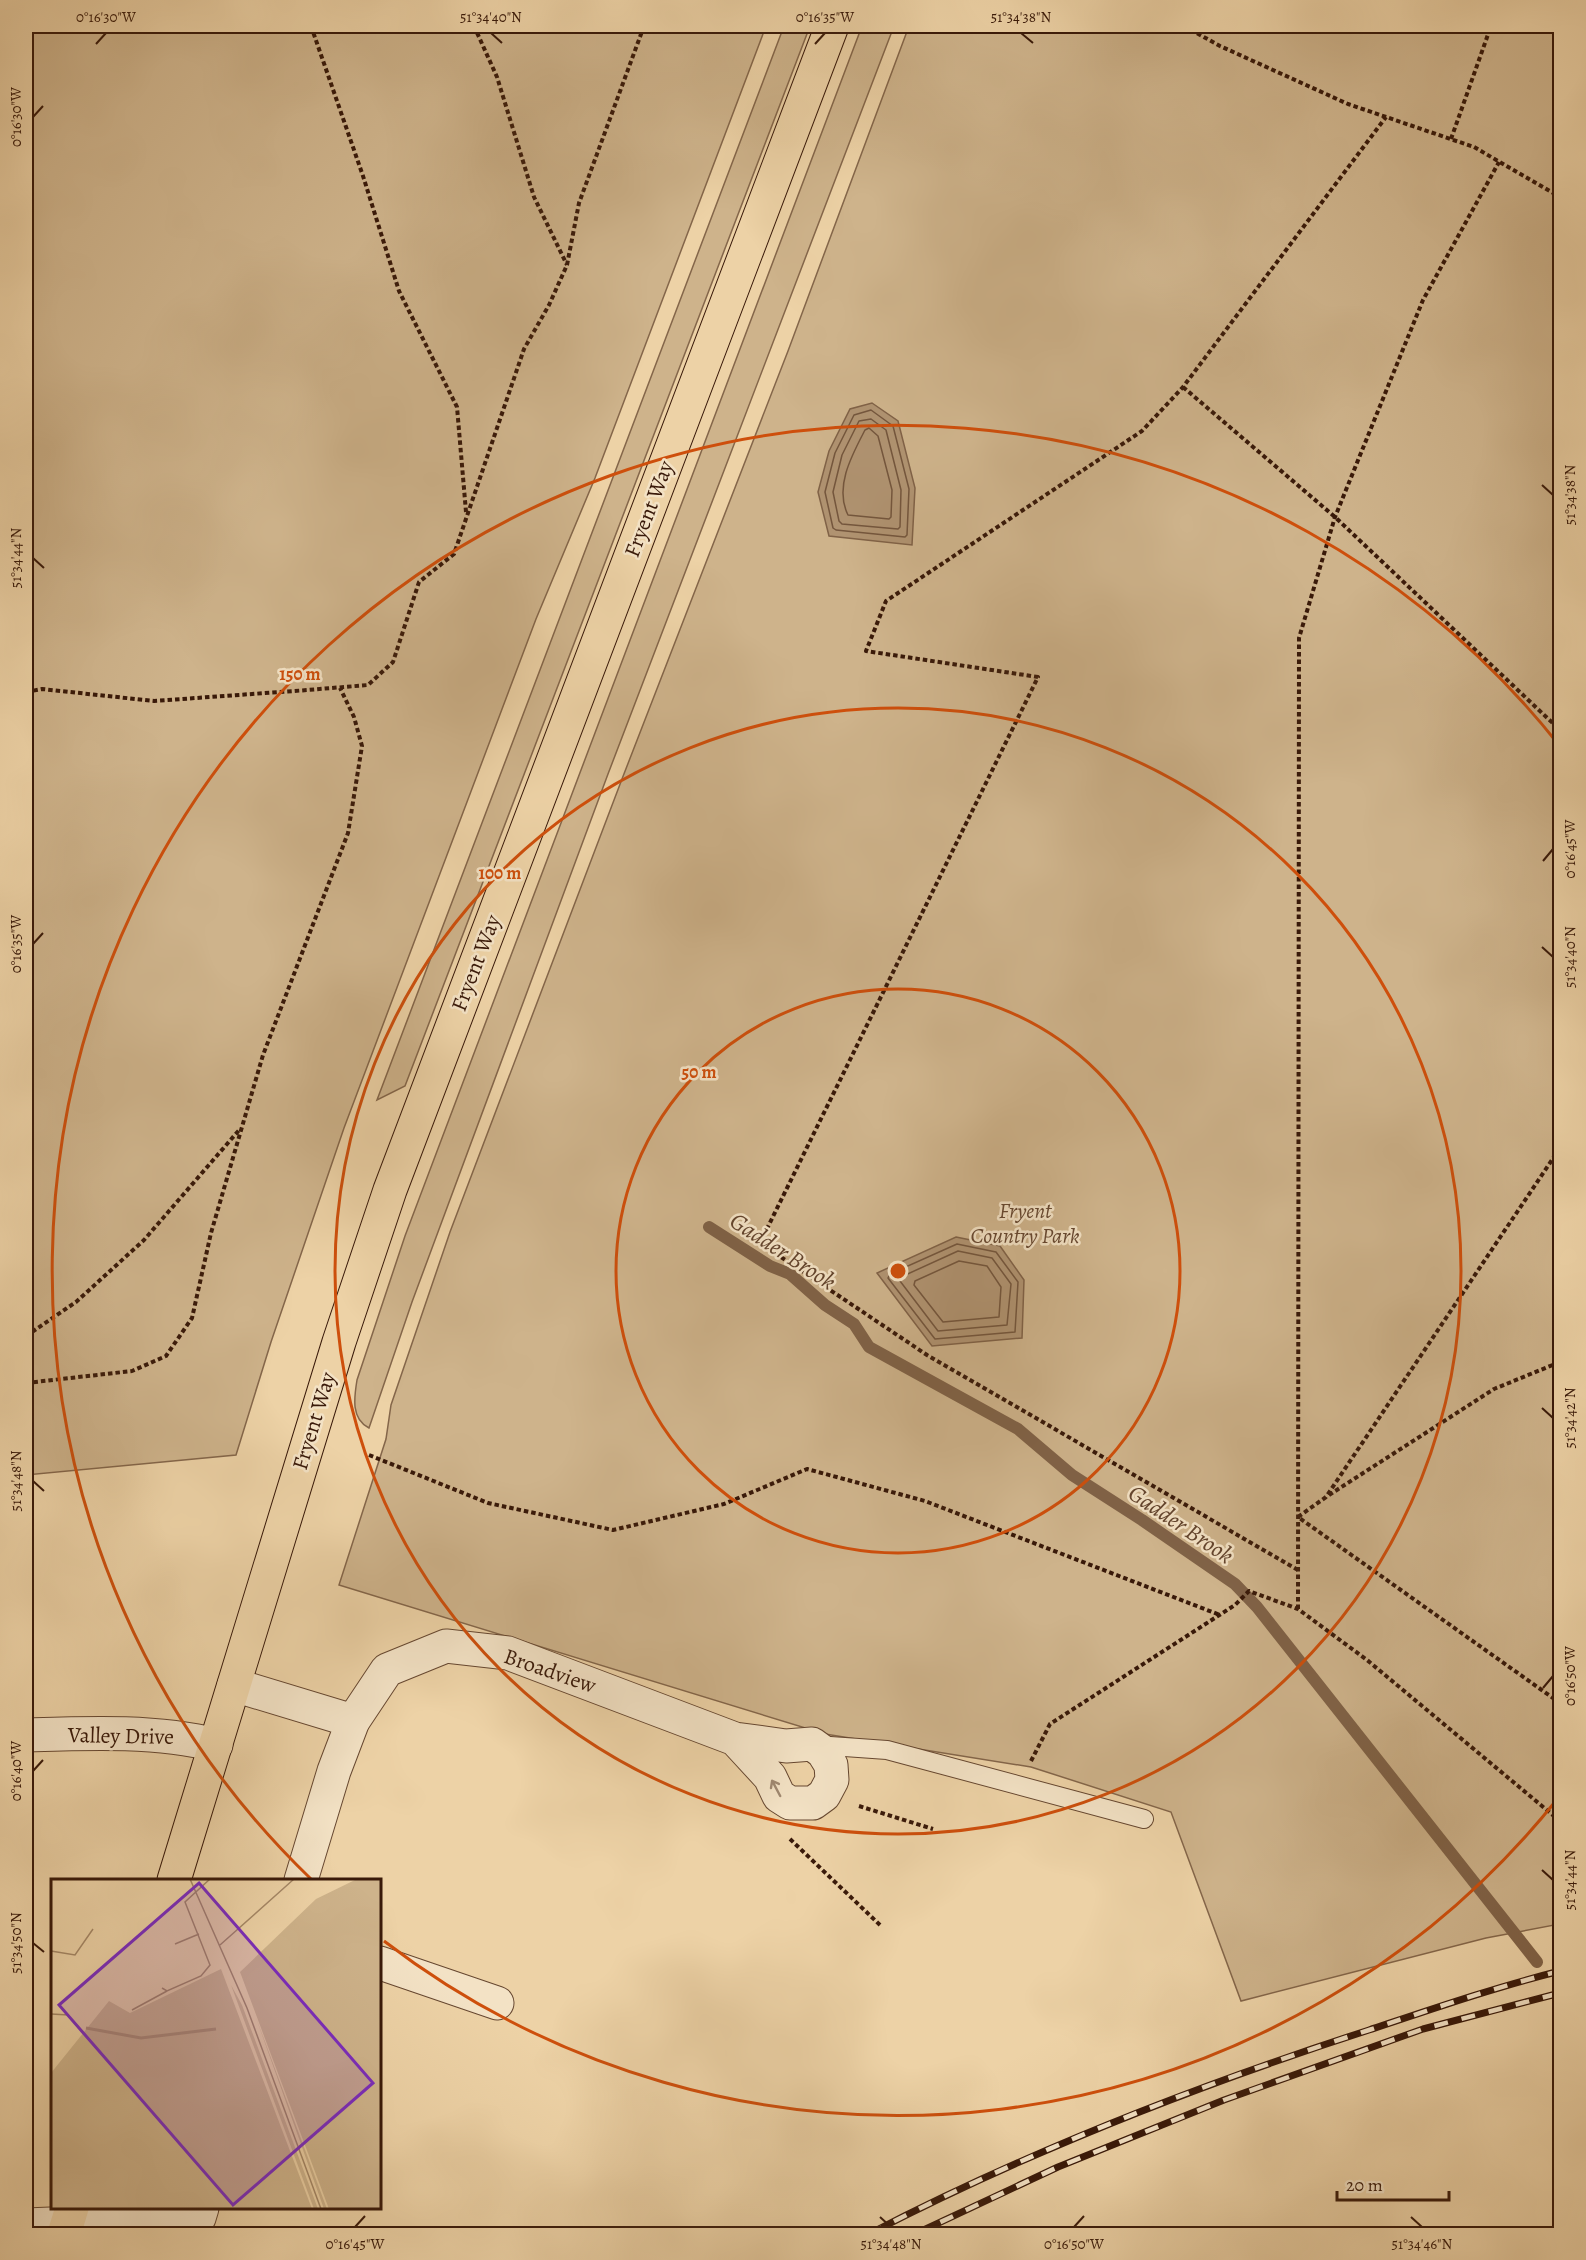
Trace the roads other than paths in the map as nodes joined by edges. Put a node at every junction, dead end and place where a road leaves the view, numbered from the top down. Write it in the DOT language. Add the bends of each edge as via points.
graph roads {
  1 [pos="832,26"];
  2 [pos="234,1685"];
  3 [pos="353,1721"];
  4 [pos="26,1735"];
  5 [pos="735,1738"];
  6 [pos="812,1744"];
  7 [pos="216,1745"];
  8 [pos="1144,1819"];
  9 [pos="175,1879"];
  10 [pos="302,1879"];
  11 [pos="381,1963"];
  12 [pos="496,2003"];
  13 [pos="202,2209"];
  14 [pos="68,2222"];
  15 [pos="26,2225"];
  1 -- 2 [label="main road, Fryent Way" via="390,1190"];
  2 -- 3 [label="street"];
  2 -- 7 [label="main road, Fryent Way"];
  3 -- 5 [label="street, Broadview" via="387,1670 446,1646 508,1653"];
  3 -- 10 [label="street, Broadview"];
  4 -- 7 [label="street, Valley Drive" via="160,1734"];
  5 -- 6 [label="street, Broadview" via="786,1746"];
  6 -- 5 [label="street, Broadview, one-way" via="831,1765 832,1780 824,1795 813,1803 790,1803 779,1796 770,1777"];
  6 -- 8 [label="lane" via="887,1750"];
  7 -- 9 [label="main road, Fryent Way"];
  11 -- 12 [label="street"];
  13 -- 14 [label="street" via="199,2218"];
  14 -- 15 [label="street"];
}
